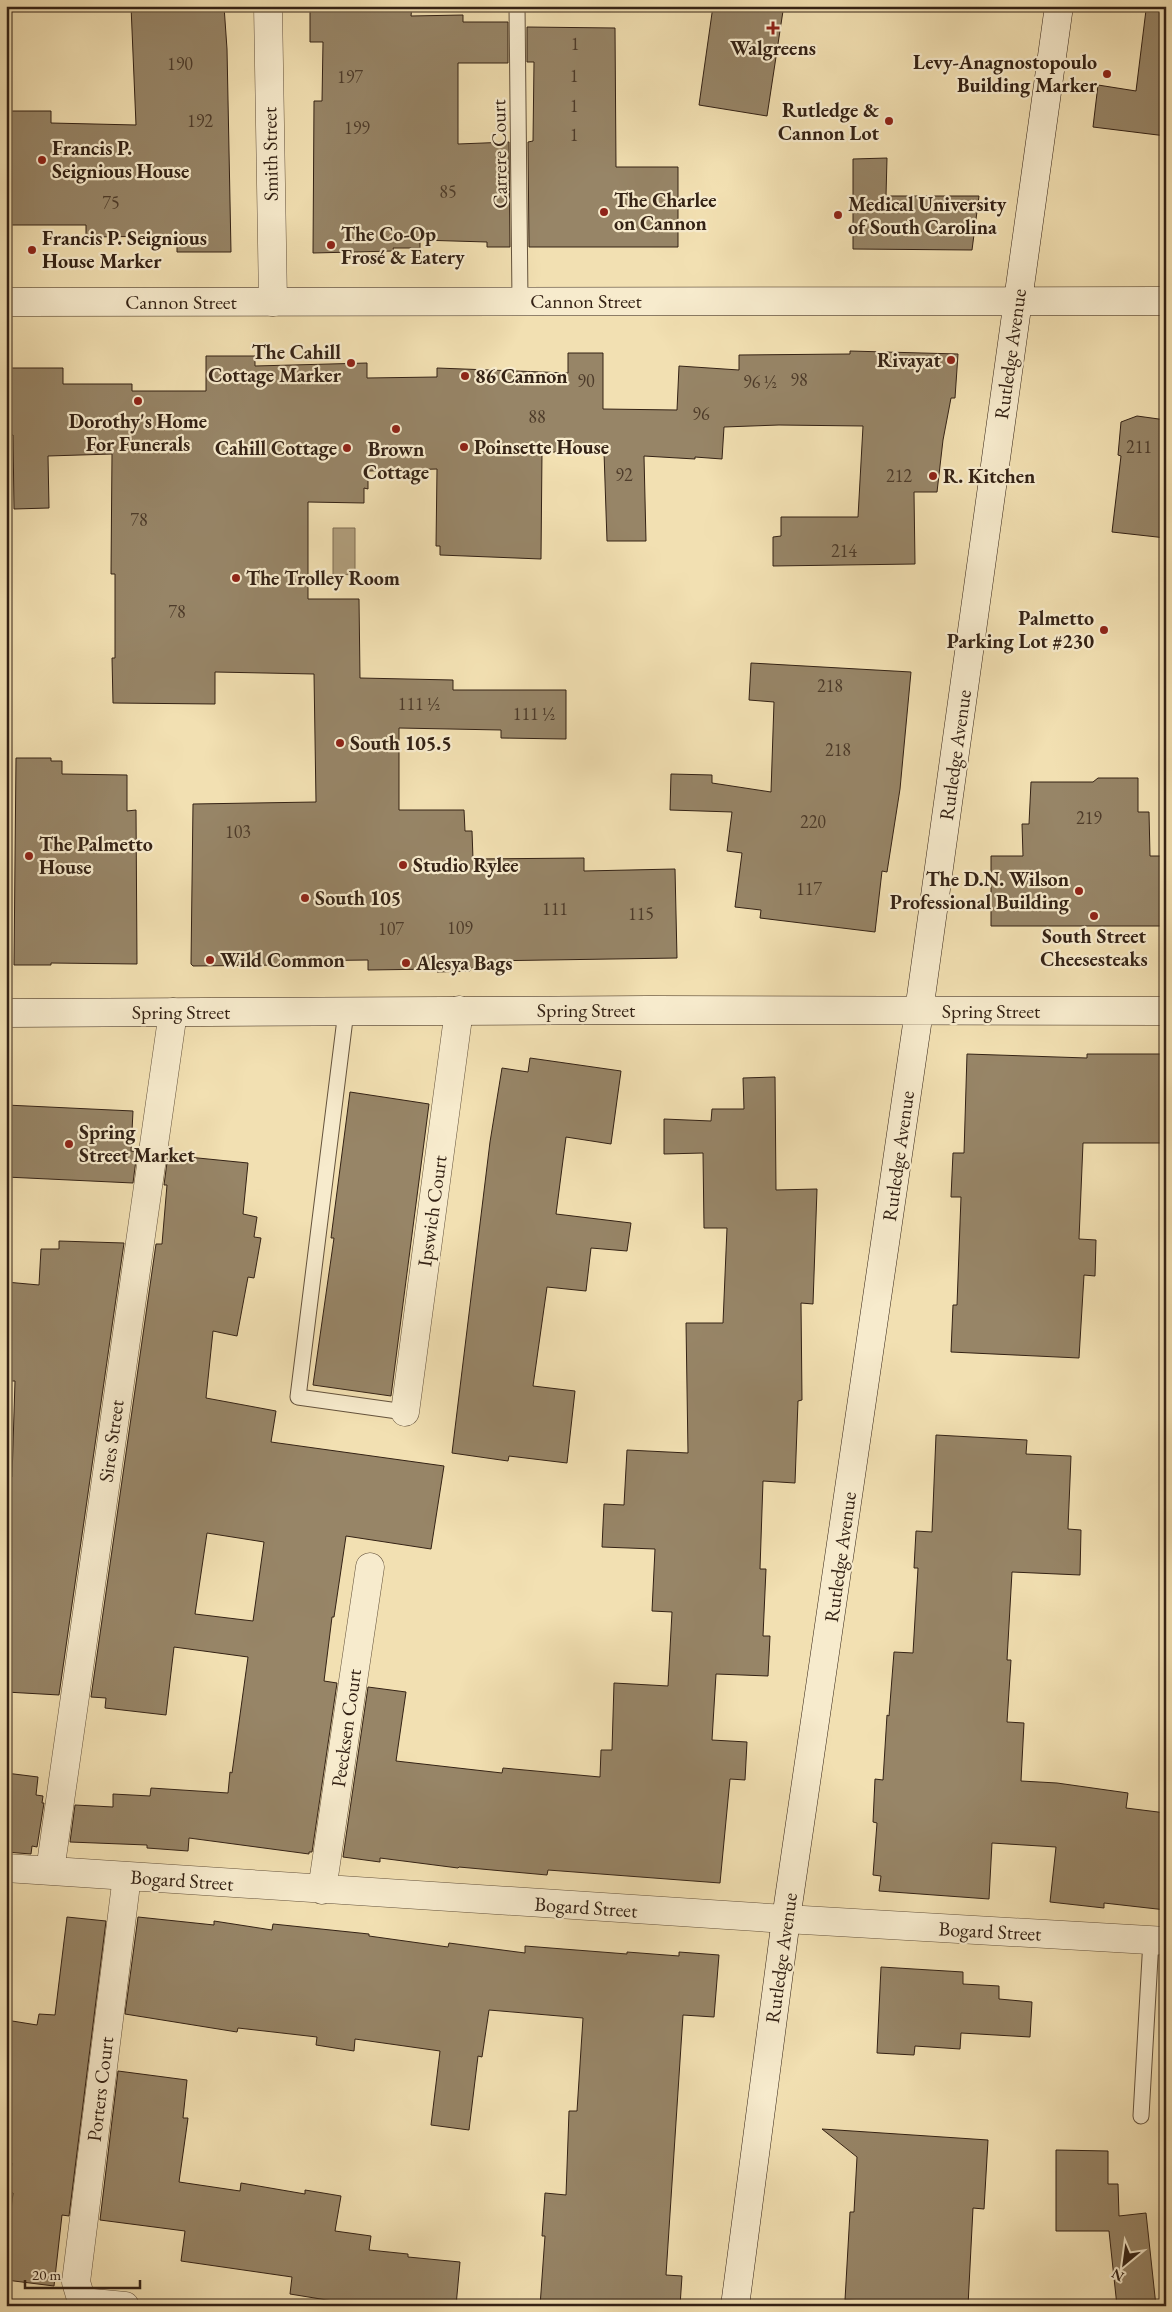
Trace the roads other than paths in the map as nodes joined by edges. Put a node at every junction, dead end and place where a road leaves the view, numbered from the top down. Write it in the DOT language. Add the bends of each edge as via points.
graph roads {
  1 [pos="268,6"];
  2 [pos="517,6"];
  3 [pos="1059,6"];
  4 [pos="520,301"];
  5 [pos="1018,301"];
  6 [pos="1166,301"];
  7 [pos="6,302"];
  8 [pos="273,302"];
  9 [pos="459,1010"];
  10 [pos="346,1011"];
  11 [pos="919,1011"];
  12 [pos="1166,1011"];
  13 [pos="173,1012"];
  14 [pos="6,1013"];
  15 [pos="405,1412"];
  16 [pos="370,1567"];
  17 [pos="6,1868"];
  18 [pos="50,1871"];
  19 [pos="128,1876"];
  20 [pos="322,1890"];
  21 [pos="786,1919"];
  22 [pos="1159,1941"];
  23 [pos="1141,2116"];
  24 [pos="125,2306"];
  25 [pos="735,2306"];
  1 -- 8 [label="main road, Smith Street"];
  2 -- 4 [label="lane, Carrere Court"];
  3 -- 5 [label="main road, Rutledge Avenue"];
  4 -- 5 [label="main road, Cannon Street"];
  4 -- 8 [label="main road, Cannon Street"];
  5 -- 6 [label="main road, Cannon Street"];
  5 -- 11 [label="main road, Rutledge Avenue"];
  7 -- 8 [label="main road, Cannon Street"];
  9 -- 10 [label="main road, Spring Street"];
  9 -- 11 [label="main road, Spring Street"];
  9 -- 15 [label="main road, Ipswich Court"];
  10 -- 13 [label="main road, Spring Street"];
  10 -- 15 [label="lane" via="298,1397"];
  11 -- 12 [label="main road, Spring Street"];
  11 -- 21 [label="main road, Rutledge Avenue"];
  13 -- 14 [label="main road, Spring Street"];
  13 -- 18 [label="main road, Sires Street"];
  16 -- 20 [label="main road, Peecksen Court"];
  17 -- 18 [label="main road, Bogard Street"];
  18 -- 19 [label="main road, Bogard Street"];
  19 -- 20 [label="main road, Bogard Street"];
  19 -- 24 [label="main road, Porters Court" via="76,2282 82,2302"];
  20 -- 21 [label="main road, Bogard Street"];
  21 -- 22 [label="main road, Bogard Street"];
  21 -- 25 [label="main road, Rutledge Avenue"];
  22 -- 23 [label="lane"];
}
